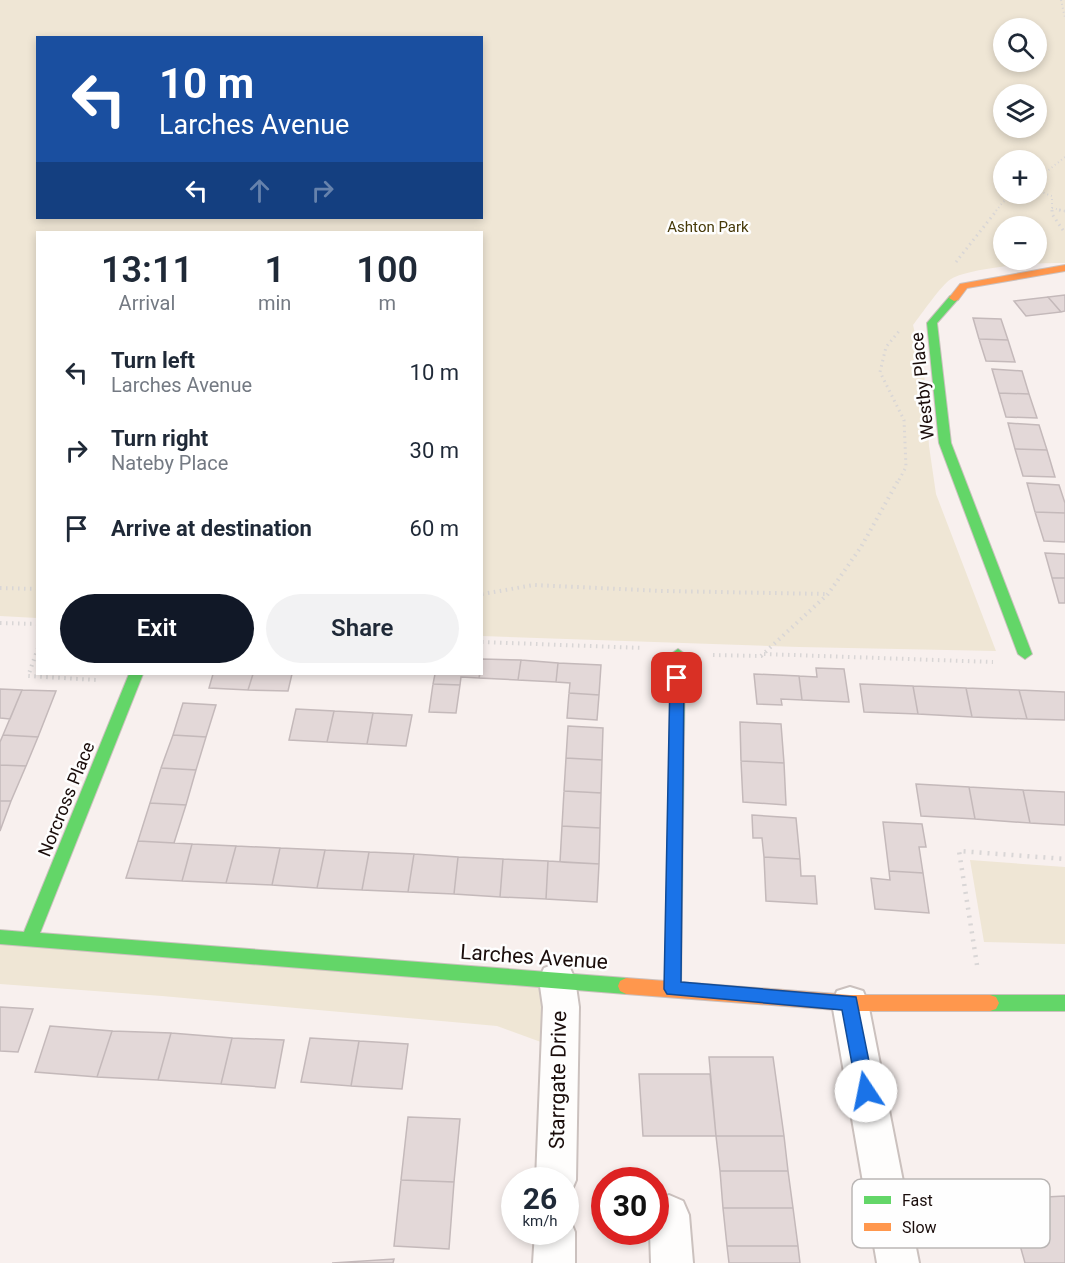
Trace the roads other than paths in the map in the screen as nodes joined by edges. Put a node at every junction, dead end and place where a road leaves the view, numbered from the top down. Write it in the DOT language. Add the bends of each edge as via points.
graph roads {
  1 [pos="1065,268"];
  2 [pos="678,654"];
  3 [pos="1025,654"];
  4 [pos="134,678"];
  5 [pos="0,937"];
  6 [pos="29,939"];
  7 [pos="557,979"];
  8 [pos="673,989"];
  9 [pos="850,1003"];
  10 [pos="1065,1003"];
  11 [pos="556,1167"];
  12 [pos="882,1179"];
  13 [pos="669,1215"];
  14 [pos="555,1245"];
  15 [pos="895,1248"];
  16 [pos="554,1263"];
  17 [pos="672,1263"];
  18 [pos="898,1263"];
  1 -- 3 [label="street, Westby Place" via="964,286 932,323 945,444"];
  2 -- 8 [label="street"];
  4 -- 6 [label="street, Norcross Place"];
  5 -- 6 [label="street, Larches Avenue"];
  6 -- 7 [label="street, Larches Avenue"];
  7 -- 8 [label="street, Larches Avenue"];
  7 -- 11 [label="street, Starrgate Drive" via="561,1007"];
  8 -- 9 [label="street, Larches Avenue"];
  9 -- 10 [label="street, Larches Avenue"];
  9 -- 12 [label="street"];
  13 -- 17 [label="street"];
  14 -- 16 [label="street"];
  15 -- 18 [label="street"];
}
